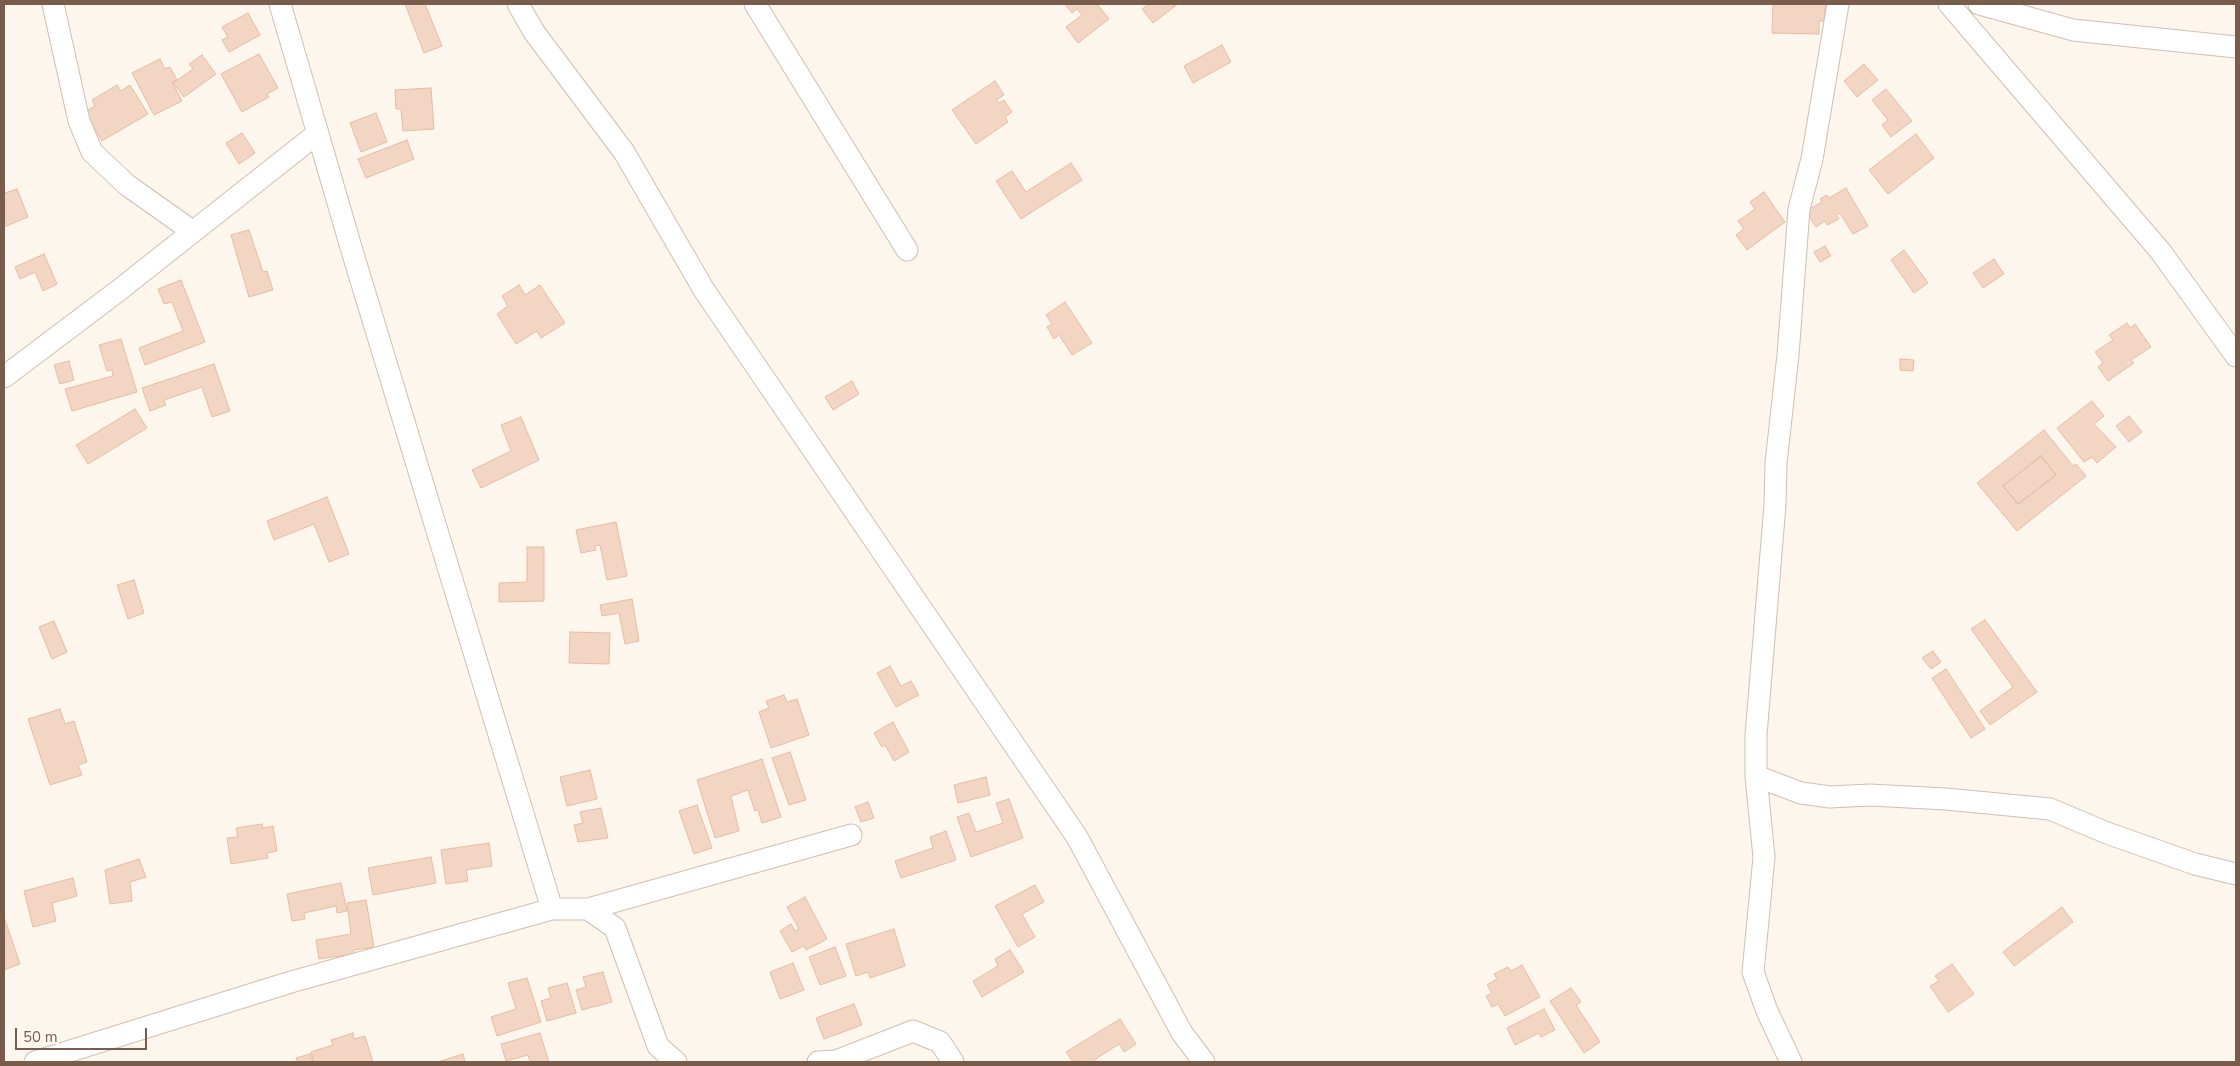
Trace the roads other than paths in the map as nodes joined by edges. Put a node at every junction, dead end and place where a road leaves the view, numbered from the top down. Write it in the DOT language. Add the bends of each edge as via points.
graph roads {
  1 [pos="53,4"];
  2 [pos="280,4"];
  3 [pos="518,4"];
  4 [pos="755,4"];
  5 [pos="1838,4"];
  6 [pos="1949,4"];
  7 [pos="1979,4"];
  8 [pos="2236,47"];
  9 [pos="318,133"];
  10 [pos="192,231"];
  11 [pos="907,250"];
  12 [pos="2236,356"];
  13 [pos="4,377"];
  14 [pos="1756,776"];
  15 [pos="851,835"];
  16 [pos="2236,874"];
  17 [pos="552,909"];
  18 [pos="588,909"];
  19 [pos="35,1062"];
  20 [pos="676,1062"];
  21 [pos="818,1062"];
  22 [pos="953,1062"];
  23 [pos="1204,1062"];
  24 [pos="1791,1062"];
  1 -- 10 [label="street" via="79,121 92,152 127,185"];
  2 -- 9 [label="street"];
  3 -- 23 [label="street" via="534,32 624,152 704,290 1077,837 1182,1033"];
  4 -- 11 [label="street"];
  5 -- 14 [label="street" via="1812,159 1799,209 1762,646"];
  6 -- 12 [label="street" via="2161,252"];
  7 -- 8 [label="street" via="2073,30"];
  9 -- 10 [label="street"];
  9 -- 17 [label="street"];
  10 -- 13 [label="street"];
  14 -- 16 [label="street" via="1801,793 1830,797 1870,795 1946,799 2050,809 2195,864"];
  14 -- 24 [label="street" via="1764,857 1753,972"];
  15 -- 18 [label="street"];
  17 -- 18 [label="street"];
  17 -- 19 [label="street" via="291,982"];
  18 -- 20 [label="street" via="615,928 658,1046"];
  21 -- 22 [label="street" via="836,1061 913,1030 940,1042"];
}
